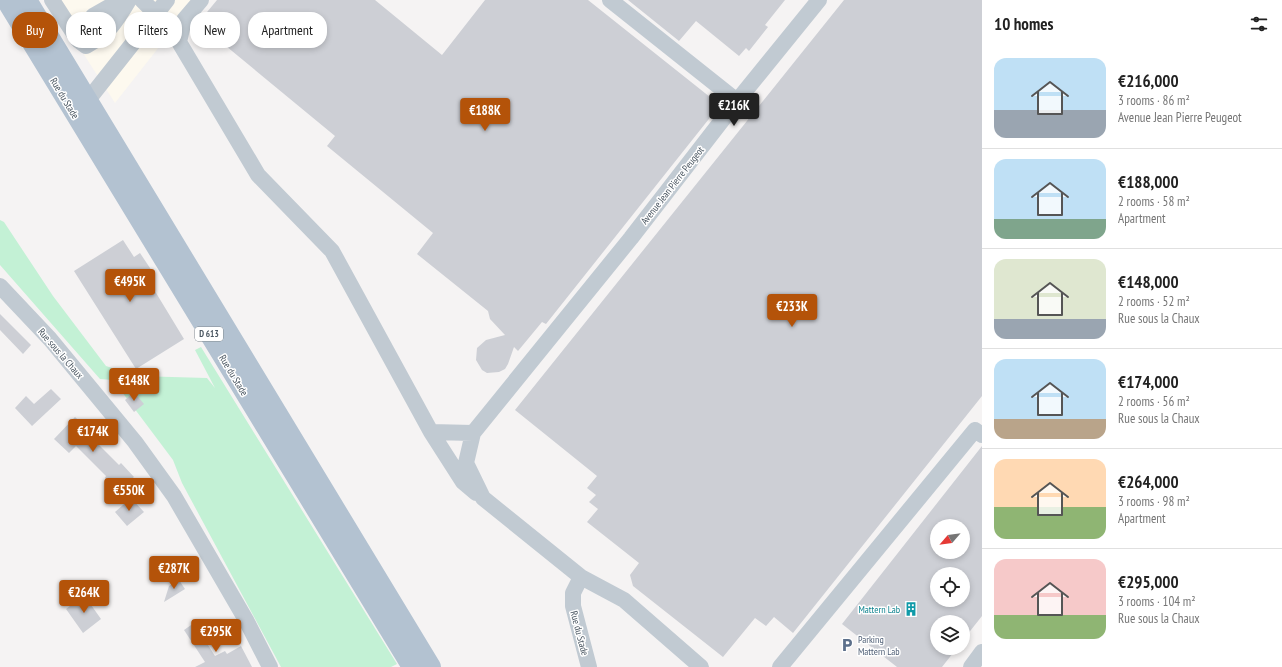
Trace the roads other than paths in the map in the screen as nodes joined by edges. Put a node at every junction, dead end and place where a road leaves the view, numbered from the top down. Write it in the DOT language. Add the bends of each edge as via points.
graph roads {
  1 [pos="6,0"];
  2 [pos="28,0"];
  3 [pos="52,0"];
  4 [pos="121,0"];
  5 [pos="129,0"];
  6 [pos="142,0"];
  7 [pos="167,0"];
  8 [pos="201,0"];
  9 [pos="610,0"];
  10 [pos="819,0"];
  11 [pos="100,12"];
  12 [pos="154,12"];
  13 [pos="158,12"];
  14 [pos="66,22"];
  15 [pos="116,23"];
  16 [pos="129,48"];
  17 [pos="88,100"];
  18 [pos="737,101"];
  19 [pos="0,286"];
  20 [pos="431,432"];
  21 [pos="473,433"];
  22 [pos="982,435"];
  23 [pos="482,498"];
  24 [pos="581,577"];
  25 [pos="982,652"];
  26 [pos="270,667"];
  27 [pos="412,667"];
  28 [pos="431,667"];
  29 [pos="589,667"];
  30 [pos="700,667"];
  31 [pos="780,667"];
  32 [pos="971,667"];
  1 -- 27 [label="main road, Rue du Stade / D 613"];
  2 -- 17 [label="main road, Rue du Stade / D 613"];
  3 -- 14 [label="street"];
  4 -- 11 [label="street"];
  5 -- 15 [label="street"];
  6 -- 12 [label="street"];
  7 -- 13 [label="street"];
  8 -- 20 [label="street" via="184,20 179,42 258,174 332,251"];
  9 -- 18 [label="street"];
  10 -- 18 [label="street, Avenue Jean Pierre Peugeot"];
  16 -- 17 [label="street"];
  17 -- 28 [label="main road, Rue du Stade / D 613"];
  18 -- 21 [label="street, Avenue Jean Pierre Peugeot" via="631,238"];
  19 -- 26 [label="street, Rue sous la Chaux" via="50,339 136,442 165,484 246,620"];
  20 -- 21 [label="street"];
  20 -- 23 [label="street" via="463,482"];
  21 -- 23 [label="street" via="466,463"];
  22 -- 31 [label="street" via="975,430"];
  23 -- 24 [label="street"];
  24 -- 29 [label="street, Rue du Stade" via="572,593 573,606"];
  24 -- 30 [label="street" via="624,600"];
  25 -- 32 [label="street"];
}
